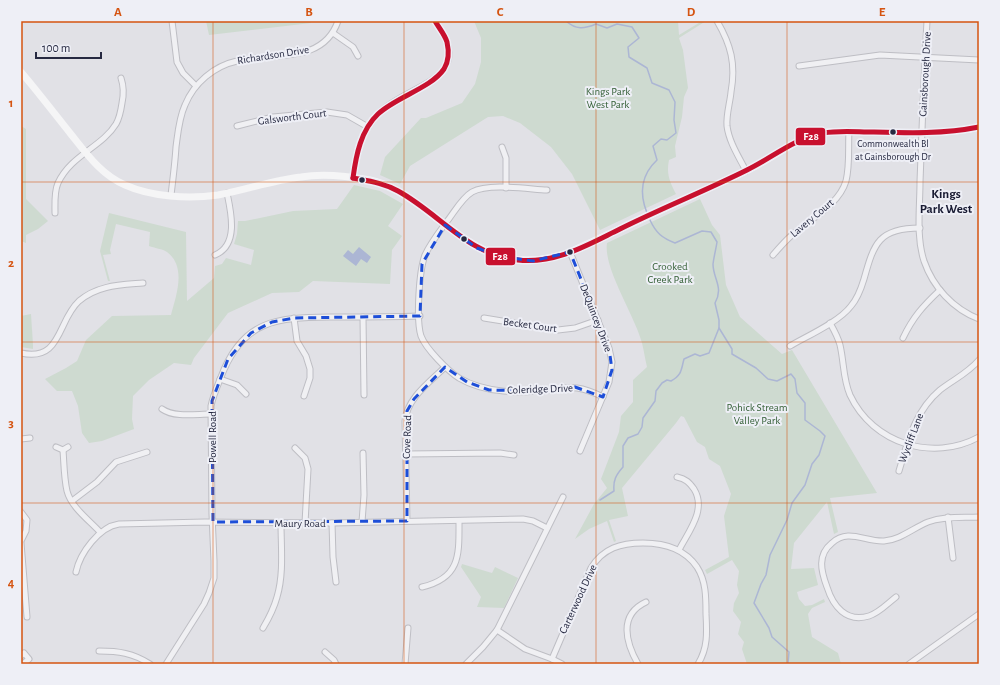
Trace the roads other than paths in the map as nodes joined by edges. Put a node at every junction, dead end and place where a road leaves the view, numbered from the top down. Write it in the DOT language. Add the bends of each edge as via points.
graph roads {
  1 [pos="172,21"];
  2 [pos="338,21"];
  3 [pos="435,21"];
  4 [pos="716,21"];
  5 [pos="927,21"];
  6 [pos="333,33"];
  7 [pos="358,56"];
  8 [pos="925,57"];
  9 [pos="978,60"];
  10 [pos="799,66"];
  11 [pos="21,72"];
  12 [pos="121,78"];
  13 [pos="196,86"];
  14 [pos="237,126"];
  15 [pos="368,127"];
  16 [pos="979,127"];
  17 [pos="849,131"];
  18 [pos="922,133"];
  19 [pos="502,147"];
  20 [pos="85,152"];
  21 [pos="746,172"];
  22 [pos="353,178"];
  23 [pos="506,188"];
  24 [pos="547,190"];
  25 [pos="227,193"];
  26 [pos="171,195"];
  27 [pos="55,213"];
  28 [pos="445,225"];
  29 [pos="920,228"];
  30 [pos="570,252"];
  31 [pos="215,255"];
  32 [pos="773,255"];
  33 [pos="143,283"];
  34 [pos="940,290"];
  35 [pos="420,316"];
  36 [pos="363,317"];
  37 [pos="294,318"];
  38 [pos="484,318"];
  39 [pos="979,319"];
  40 [pos="598,320"];
  41 [pos="830,323"];
  42 [pos="903,338"];
  43 [pos="790,346"];
  44 [pos="21,353"];
  45 [pos="979,360"];
  46 [pos="445,367"];
  47 [pos="220,379"];
  48 [pos="246,394"];
  49 [pos="364,395"];
  50 [pos="304,396"];
  51 [pos="603,397"];
  52 [pos="162,409"];
  53 [pos="211,414"];
  54 [pos="979,437"];
  55 [pos="30,438"];
  56 [pos="21,439"];
  57 [pos="907,445"];
  58 [pos="56,447"];
  59 [pos="68,447"];
  60 [pos="295,448"];
  61 [pos="62,450"];
  62 [pos="580,451"];
  63 [pos="147,452"];
  64 [pos="363,453"];
  65 [pos="406,454"];
  66 [pos="514,455"];
  67 [pos="899,471"];
  68 [pos="677,476"];
  69 [pos="563,496"];
  70 [pos="72,501"];
  71 [pos="21,512"];
  72 [pos="948,517"];
  73 [pos="979,517"];
  74 [pos="407,521"];
  75 [pos="458,521"];
  76 [pos="213,522"];
  77 [pos="305,522"];
  78 [pos="362,522"];
  79 [pos="281,523"];
  80 [pos="332,523"];
  81 [pos="547,528"];
  82 [pos="100,532"];
  83 [pos="21,542"];
  84 [pos="678,550"];
  85 [pos="953,558"];
  86 [pos="76,572"];
  87 [pos="22,577"];
  88 [pos="336,582"];
  89 [pos="422,587"];
  90 [pos="896,597"];
  91 [pos="646,602"];
  92 [pos="27,617"];
  93 [pos="978,617"];
  94 [pos="263,628"];
  95 [pos="408,628"];
  96 [pos="497,630"];
  97 [pos="99,652"];
  98 [pos="325,652"];
  99 [pos="21,656"];
  100 [pos="552,659"];
  101 [pos="23,664"];
  102 [pos="150,664"];
  103 [pos="166,664"];
  104 [pos="336,664"];
  105 [pos="405,664"];
  106 [pos="466,664"];
  107 [pos="562,664"];
  108 [pos="638,664"];
  109 [pos="698,664"];
  110 [pos="910,664"];
  1 -- 13 [label="street" via="177,62 183,73"];
  2 -- 6 [label="street, Richardson Drive"];
  3 -- 15 [label="street" via="445,35 448,46 448,59 444,69 431,82 384,108"];
  4 -- 21 [label="street" via="728,43 733,64 727,126"];
  5 -- 8 [label="street, Gainsborough Drive"];
  6 -- 7 [label="street" via="353,46"];
  6 -- 13 [label="street, Richardson Drive" via="321,45 307,51 231,62 214,71"];
  8 -- 9 [label="street"];
  8 -- 10 [label="street" via="880,55"];
  8 -- 18 [label="street, Gainsborough Drive"];
  11 -- 20 [label="street"];
  12 -- 20 [label="street" via="124,93 118,121"];
  13 -- 26 [label="street, Richardson Drive" via="184,105 180,120"];
  14 -- 15 [label="street, Galsworth Court" via="273,118 327,112 347,115"];
  15 -- 22 [label="street" via="357,150"];
  16 -- 18 [label="street"];
  17 -- 18 [label="street"];
  17 -- 21 [label="street" via="823,133 803,139"];
  17 -- 32 [label="street, Lavery Court" via="847,174 841,192 831,204 790,236"];
  18 -- 29 [label="street, Gainsborough Drive"];
  19 -- 23 [label="street" via="506,158"];
  20 -- 26 [label="street" via="102,171 122,184 145,192"];
  20 -- 27 [label="street" via="70,165 58,182"];
  21 -- 30 [label="street"];
  22 -- 25 [label="street" via="302,176"];
  22 -- 28 [label="street" via="377,182 394,189"];
  23 -- 24 [label="street, Coleridge Drive"];
  23 -- 28 [label="street, Coleridge Drive" via="483,188 470,193"];
  25 -- 26 [label="street" via="196,197"];
  25 -- 31 [label="street" via="232,216 231,230 226,248"];
  28 -- 30 [label="street" via="477,248 506,258 522,261 540,260"];
  28 -- 35 [label="street, Coleridge Drive" via="422,264"];
  29 -- 34 [label="street, Gainsborough Drive" via="924,261"];
  29 -- 41 [label="street" via="897,230 878,241 869,258 855,300"];
  30 -- 40 [label="street, DeQuincey Drive"];
  33 -- 44 [label="street" via="109,286 92,292 72,309 52,346 38,354"];
  34 -- 39 [label="street, Gainsborough Drive" via="952,302"];
  34 -- 42 [label="street" via="918,312"];
  35 -- 36 [label="street, Powell Road"];
  35 -- 46 [label="street, Coleridge Drive" via="423,340"];
  36 -- 37 [label="street, Powell Road"];
  36 -- 49 [label="street"];
  37 -- 47 [label="street, Powell Road" via="272,322 246,337 231,354"];
  37 -- 50 [label="street" via="296,341 306,356 310,369"];
  38 -- 40 [label="street, Becket Court" via="558,330 575,328"];
  40 -- 51 [label="street, DeQuincey Drive" via="612,362 610,378"];
  41 -- 43 [label="street"];
  41 -- 57 [label="street" via="839,340 846,384 856,406 878,430"];
  45 -- 57 [label="street, Wycliff Lane" via="968,372 927,402 915,422"];
  46 -- 51 [label="street, Coleridge Drive" via="466,382 489,390 540,391 575,387"];
  46 -- 65 [label="street, Cove Road" via="410,405 405,421"];
  47 -- 48 [label="street" via="237,385"];
  47 -- 53 [label="street, Powell Road" via="213,397"];
  51 -- 62 [label="street, DeQuincey Drive"];
  52 -- 53 [label="street" via="175,414"];
  53 -- 76 [label="street, Powell Road"];
  54 -- 57 [label="street" via="964,444 944,448"];
  55 -- 56 [label="street"];
  57 -- 67 [label="street, Wycliff Lane"];
  58 -- 61 [label="street"];
  59 -- 61 [label="street"];
  60 -- 77 [label="street" via="305,458 308,469"];
  61 -- 70 [label="street" via="68,491"];
  63 -- 70 [label="street" via="116,462"];
  64 -- 78 [label="street"];
  65 -- 66 [label="street"];
  65 -- 74 [label="street, Cove Road"];
  68 -- 84 [label="street" via="684,478 696,492 698,505 697,515"];
  69 -- 81 [label="street"];
  70 -- 82 [label="street"];
  71 -- 83 [label="street" via="27,520"];
  72 -- 73 [label="street"];
  72 -- 85 [label="street"];
  72 -- 90 [label="street" via="927,522 888,541 849,535 827,547 822,558 821,572 831,599 842,612 855,617 868,617"];
  74 -- 75 [label="street, Maury Road"];
  74 -- 78 [label="street, Maury Road"];
  75 -- 81 [label="street, Maury Road" via="523,519"];
  75 -- 89 [label="street" via="458,551 454,566 441,580"];
  76 -- 79 [label="street, Maury Road"];
  76 -- 82 [label="street, Maury Road" via="119,524"];
  76 -- 103 [label="street, Powell Road" via="212,586 199,613"];
  77 -- 79 [label="street, Maury Road"];
  77 -- 80 [label="street, Maury Road"];
  78 -- 80 [label="street, Maury Road"];
  79 -- 94 [label="street" via="280,586 275,606"];
  80 -- 88 [label="street"];
  81 -- 96 [label="street"];
  82 -- 86 [label="street, Maury Road" via="80,558"];
  83 -- 87 [label="street"];
  84 -- 100 [label="street, Carterwood Drive" via="659,544 630,543 615,546 602,554 591,568"];
  84 -- 109 [label="street, Carterwood Drive" via="697,568 705,589 707,641"];
  87 -- 92 [label="street"];
  91 -- 108 [label="street" via="633,611 627,627 629,647"];
  93 -- 110 [label="street"];
  95 -- 105 [label="street"];
  96 -- 100 [label="street" via="525,649"];
  96 -- 106 [label="street"];
  97 -- 102 [label="street" via="122,652"];
  98 -- 104 [label="street"];
  99 -- 101 [label="street" via="24,653 29,659"];
  100 -- 107 [label="street"];
}
